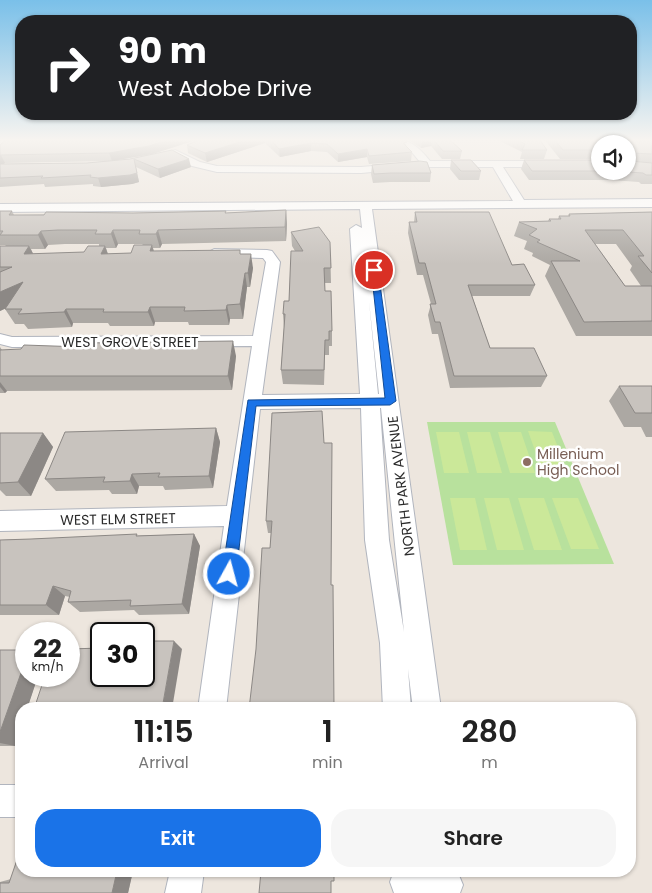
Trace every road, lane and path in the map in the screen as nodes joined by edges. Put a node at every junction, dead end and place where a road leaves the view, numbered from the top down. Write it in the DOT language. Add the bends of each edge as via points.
graph roads {
  1 [pos="506,181"];
  2 [pos="520,203"];
  3 [pos="652,203"];
  4 [pos="359,204"];
  5 [pos="0,208"];
  6 [pos="200,253"];
  7 [pos="0,339"];
  8 [pos="261,341"];
  9 [pos="251,402"];
  10 [pos="380,402"];
  11 [pos="237,516"];
  12 [pos="0,522"];
  13 [pos="213,702"];
  14 [pos="397,702"];
  15 [pos="426,702"];
  16 [pos="0,801"];
  17 [pos="15,801"];
  18 [pos="186,877"];
  19 [pos="407,882"];
  20 [pos="446,883"];
  21 [pos="183,893"];
  1 -- 2 [label="street"];
  2 -- 3 [label="street"];
  2 -- 4 [label="street" via="501,198"];
  4 -- 5 [label="street"];
  4 -- 10 [label="street, NORTH PARK AVENUE"];
  6 -- 8 [label="street" via="267,254 273,262"];
  7 -- 8 [label="street, WEST GROVE STREET" via="12,342"];
  8 -- 9 [label="street"];
  9 -- 10 [label="street"];
  9 -- 11 [label="street"];
  10 -- 14 [label="street, NORTH PARK AVENUE" via="377,540 393,643"];
  10 -- 15 [label="street, NORTH PARK AVENUE"];
  11 -- 12 [label="street, WEST ELM STREET"];
  11 -- 13 [label="street"];
  16 -- 17 [label="street"];
  18 -- 21 [label="street"];
  19 -- 20 [label="street"];
}
